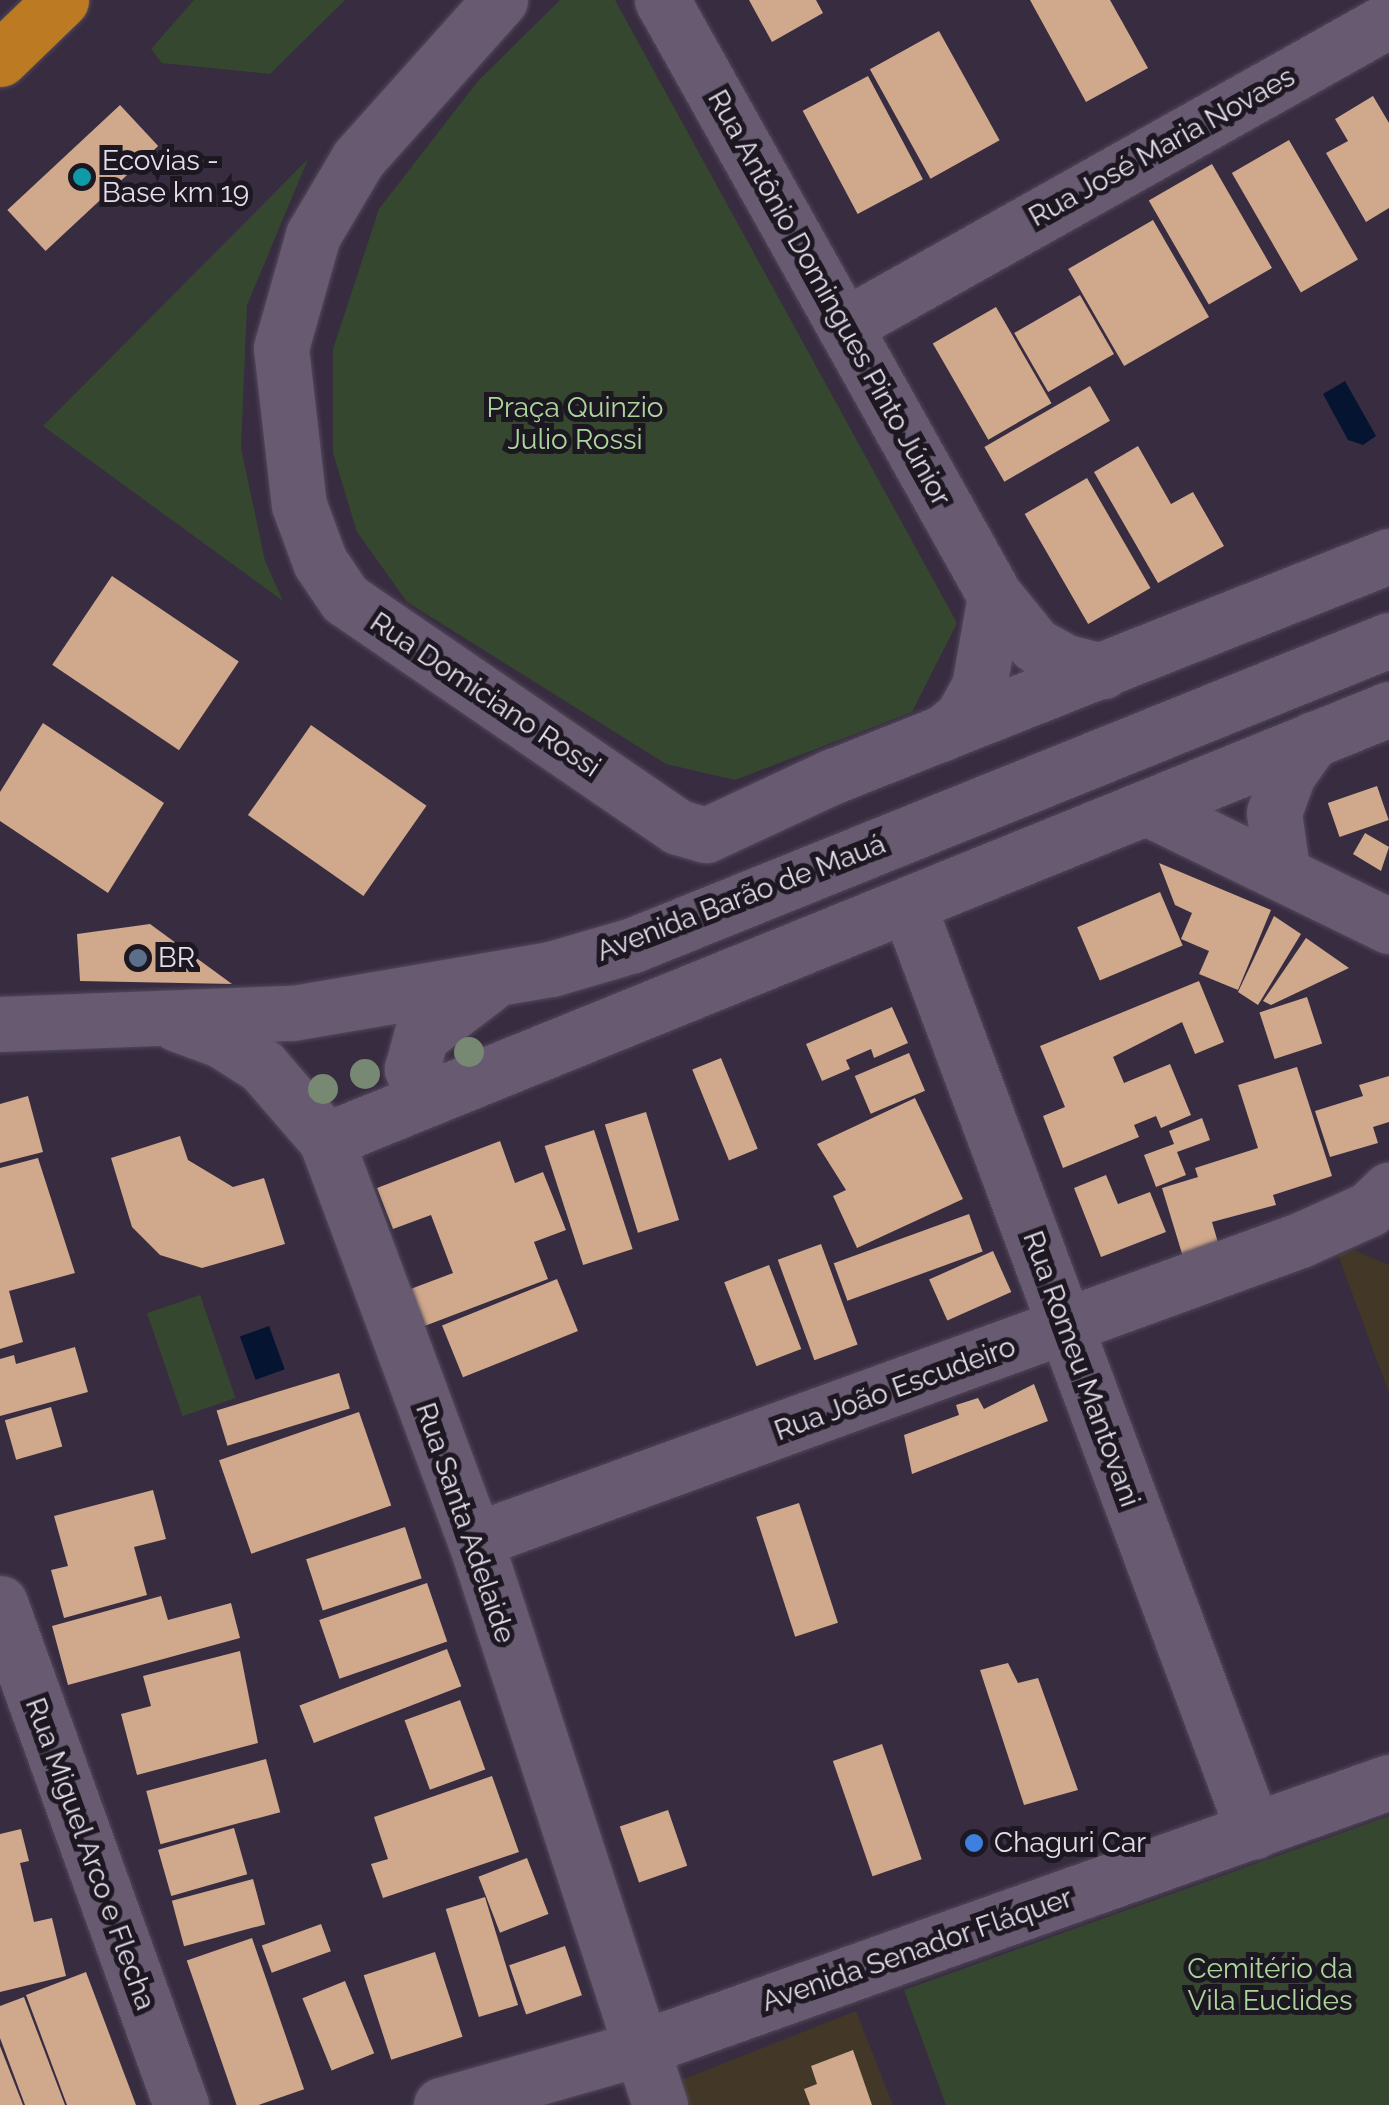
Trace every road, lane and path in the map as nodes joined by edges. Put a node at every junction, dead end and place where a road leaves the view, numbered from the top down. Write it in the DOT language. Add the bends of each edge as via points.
graph roads {
  1 [pos="61,0"];
  2 [pos="500,0"];
  3 [pos="662,0"];
  4 [pos="1389,20"];
  5 [pos="0,59"];
  6 [pos="856,348"];
  7 [pos="1389,556"];
  8 [pos="995,596"];
  9 [pos="1389,640"];
  10 [pos="1103,670"];
  11 [pos="1389,709"];
  12 [pos="941,734"];
  13 [pos="1313,739"];
  14 [pos="831,777"];
  15 [pos="1149,809"];
  16 [pos="960,813"];
  17 [pos="1282,869"];
  18 [pos="908,906"];
  19 [pos="1389,926"];
  20 [pos="496,980"];
  21 [pos="165,1020"];
  22 [pos="0,1024"];
  23 [pos="427,1099"];
  24 [pos="326,1140"];
  25 [pos="1382,1206"];
  26 [pos="1066,1328"];
  27 [pos="474,1540"];
  28 [pos="5,1636"];
  29 [pos="1389,1782"];
  30 [pos="1254,1832"];
  31 [pos="638,2048"];
  32 [pos="181,2105"];
  33 [pos="441,2105"];
  34 [pos="660,2105"];
  1 -- 5 [label="highway"];
  2 -- 14 [label="street, Rua Domiciano Rossi" via="380,132 341,182 313,235 281,348 299,506 320,562 345,598 696,834"];
  3 -- 6 [label="street, Rua Antônio Domingues Pinto Júnior"];
  4 -- 6 [label="street, Rua José Maria Novaes" via="936,274 880,340"];
  6 -- 8 [label="street, Rua Antônio Domingues Pinto Júnior"];
  7 -- 10 [label="street"];
  8 -- 10 [label="street, Rua Antônio Domingues Pinto Júnior" via="1035,645 1066,662"];
  8 -- 12 [label="street" via="990,653 979,686 962,717"];
  9 -- 16 [label="street, Avenida Barão de Mauá"];
  10 -- 12 [label="street"];
  11 -- 13 [label="street"];
  12 -- 14 [label="street"];
  13 -- 15 [label="street"];
  13 -- 17 [label="street" via="1288,774 1274,813"];
  14 -- 16 [label="street" via="868,796"];
  15 -- 17 [label="street"];
  15 -- 18 [label="street"];
  16 -- 20 [label="street, Avenida Barão de Mauá" via="633,946"];
  17 -- 19 [label="street"];
  18 -- 23 [label="street"];
  18 -- 26 [label="street, Rua Romeu Mantovani"];
  20 -- 21 [label="street, Avenida Barão de Mauá" via="294,1013"];
  20 -- 23 [label="street" via="421,1036 412,1069"];
  21 -- 22 [label="street, Avenida Barão de Mauá"];
  21 -- 24 [label="street, Rua Santa Adelaide" via="221,1040 262,1066"];
  23 -- 24 [label="street"];
  24 -- 27 [label="street, Rua Santa Adelaide"];
  25 -- 26 [label="street, Rua João Escudeiro"];
  26 -- 27 [label="street, Rua João Escudeiro"];
  26 -- 30 [label="street, Rua Romeu Mantovani"];
  27 -- 31 [label="street, Rua Santa Adelaide"];
  28 -- 32 [label="street, Rua Miguel Arco e Flecha"];
  29 -- 30 [label="street, Avenida Senador Fláquer"];
  30 -- 31 [label="street, Avenida Senador Fláquer"];
  31 -- 33 [label="street, Avenida Senador Fláquer"];
  31 -- 34 [label="street, Rua Santa Adelaide"];
}
